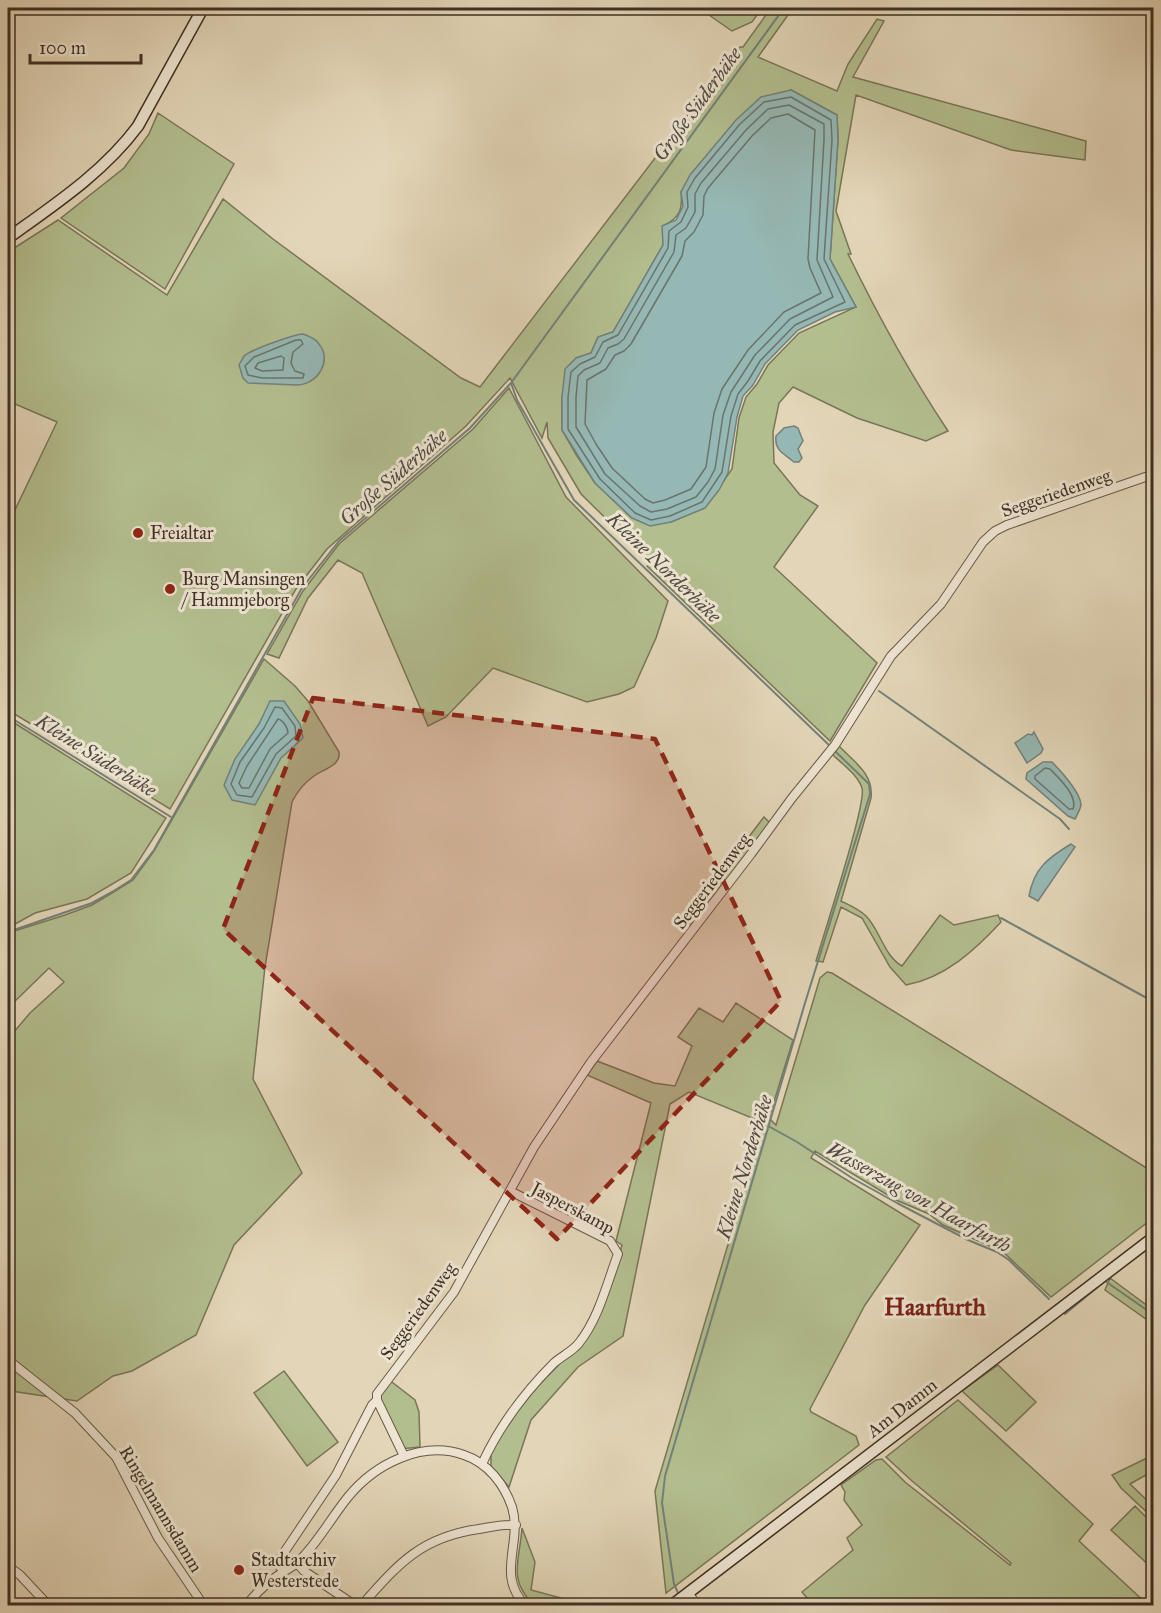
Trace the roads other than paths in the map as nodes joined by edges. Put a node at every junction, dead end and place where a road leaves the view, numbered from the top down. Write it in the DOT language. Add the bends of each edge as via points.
graph roads {
  1 [pos="203,8"];
  2 [pos="8,237"];
  3 [pos="1154,474"];
  4 [pos="510,1191"];
  5 [pos="1154,1237"];
  6 [pos="8,1360"];
  7 [pos="377,1400"];
  8 [pos="404,1456"];
  9 [pos="482,1464"];
  10 [pos="516,1525"];
  11 [pos="297,1563"];
  12 [pos="8,1566"];
  13 [pos="284,1572"];
  14 [pos="687,1593"];
  15 [pos="523,1603"];
  16 [pos="49,1605"];
  17 [pos="204,1605"];
  18 [pos="246,1605"];
  19 [pos="359,1605"];
  20 [pos="512,1605"];
  21 [pos="671,1605"];
  22 [pos="697,1605"];
  1 -- 2 [label="main road" via="127,141 94,174"];
  3 -- 4 [label="street, Seggeriedenweg" via="994,531 941,604 891,656 832,748 591,1062 534,1147"];
  4 -- 7 [label="street, Seggeriedenweg" via="454,1292 394,1369"];
  4 -- 9 [label="street, Jasperskamp" via="610,1241 618,1254 596,1315 579,1343 554,1364 515,1409 494,1438"];
  5 -- 14 [label="main road, Am Damm"];
  6 -- 17 [label="street, Ringelmannsdamm" via="75,1413 116,1457 158,1538"];
  7 -- 8 [label="street"];
  7 -- 13 [label="street, Seggeriedenweg" via="336,1474 277,1563"];
  8 -- 9 [label="street" via="433,1450 453,1451"];
  8 -- 11 [label="street" via="364,1480"];
  9 -- 10 [label="street" via="505,1489"];
  10 -- 15 [label="street" via="510,1575 512,1588"];
  10 -- 19 [label="street" via="455,1533 426,1544"];
  11 -- 13 [label="street"];
  11 -- 19 [label="street"];
  12 -- 16 [label="street"];
  13 -- 18 [label="street" via="263,1586"];
  14 -- 21 [label="main road, Am Damm"];
  14 -- 22 [label="street"];
  15 -- 20 [label="street"];
}
